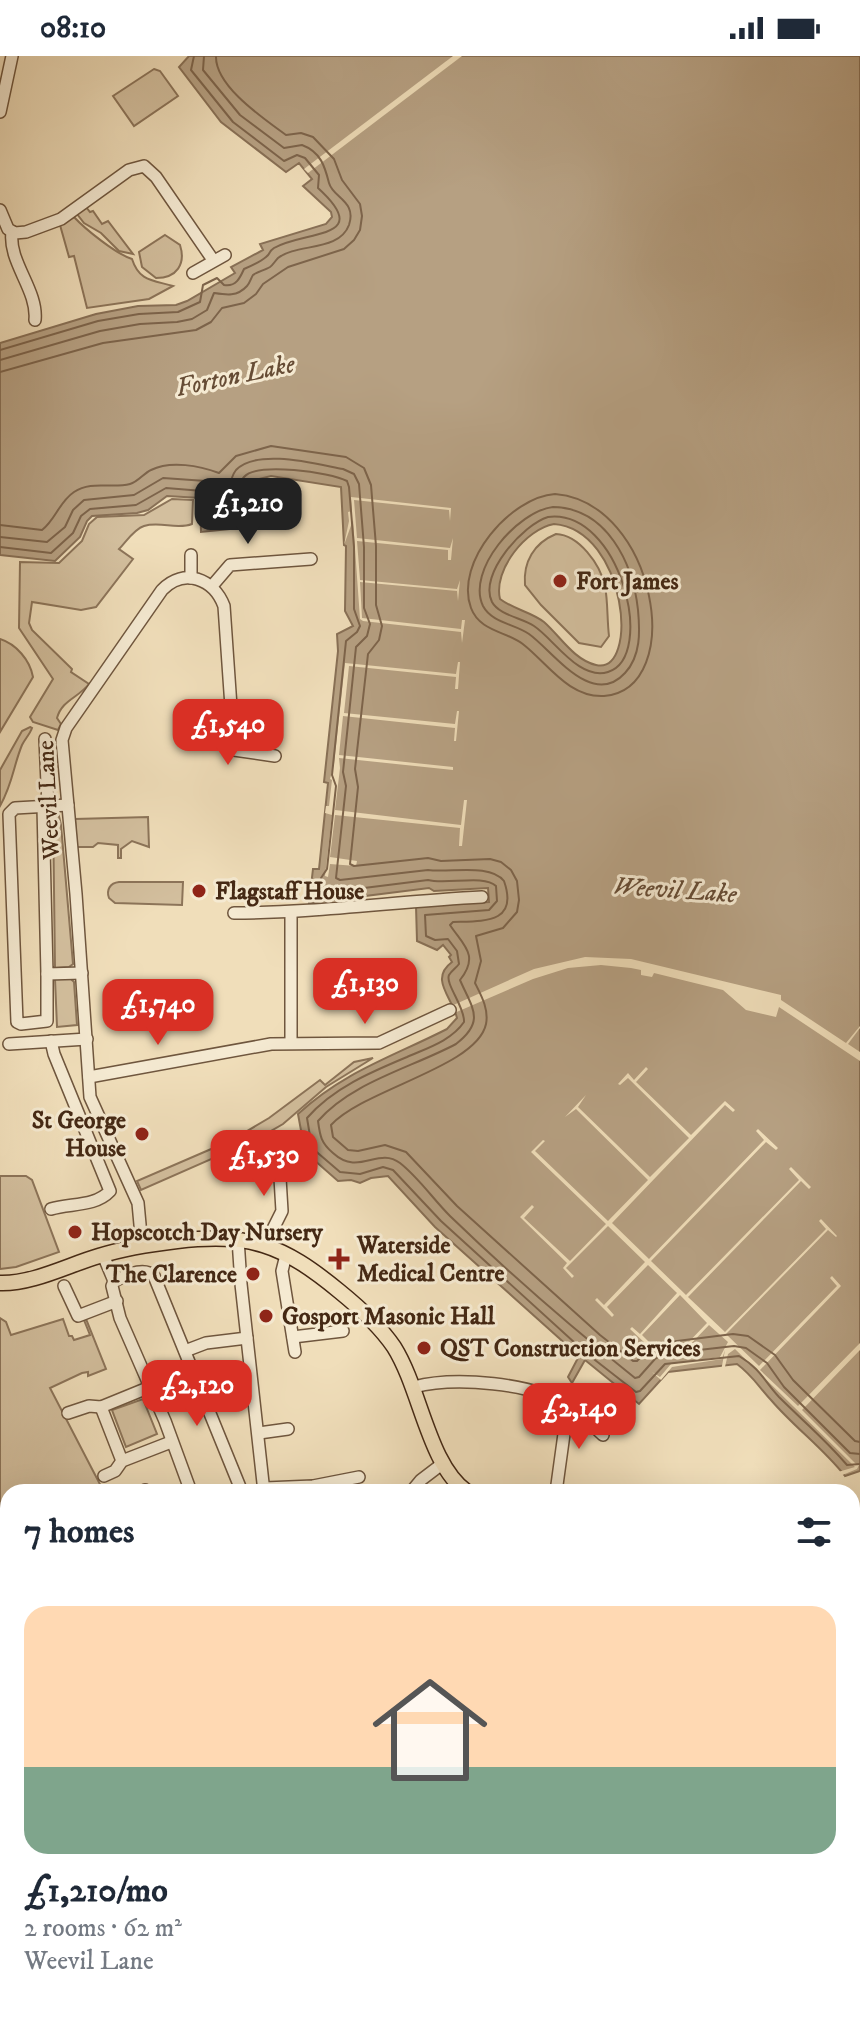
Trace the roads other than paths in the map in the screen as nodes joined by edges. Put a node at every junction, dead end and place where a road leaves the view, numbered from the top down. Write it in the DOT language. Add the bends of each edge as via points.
graph roads {
  1 [pos="12,56"];
  2 [pos="0,112"];
  3 [pos="0,210"];
  4 [pos="12,232"];
  5 [pos="225,255"];
  6 [pos="213,260"];
  7 [pos="193,273"];
  8 [pos="35,320"];
  9 [pos="191,555"];
  10 [pos="311,559"];
  11 [pos="191,578"];
  12 [pos="212,586"];
  13 [pos="45,739"];
  14 [pos="275,756"];
  15 [pos="68,805"];
  16 [pos="45,806"];
  17 [pos="482,897"];
  18 [pos="234,913"];
  19 [pos="291,913"];
  20 [pos="82,973"];
  21 [pos="47,974"];
  22 [pos="450,1010"];
  23 [pos="87,1039"];
  24 [pos="51,1041"];
  25 [pos="291,1043"];
  26 [pos="9,1044"];
  27 [pos="89,1077"];
  28 [pos="285,1160"];
  29 [pos="126,1178"];
  30 [pos="109,1185"];
  31 [pos="51,1209"];
  32 [pos="238,1239"];
  33 [pos="265,1245"];
  34 [pos="142,1246"];
  35 [pos="103,1255"];
  36 [pos="286,1255"];
  37 [pos="114,1281"];
  38 [pos="0,1283"];
  39 [pos="64,1286"];
  40 [pos="117,1301"];
  41 [pos="343,1331"];
  42 [pos="293,1337"];
  43 [pos="247,1338"];
  44 [pos="185,1351"];
  45 [pos="295,1352"];
  46 [pos="150,1387"];
  47 [pos="414,1387"];
  48 [pos="568,1405"];
  49 [pos="101,1407"];
  50 [pos="68,1413"];
  51 [pos="288,1429"];
  52 [pos="259,1433"];
  53 [pos="603,1435"];
  54 [pos="171,1442"];
  55 [pos="122,1461"];
  56 [pos="442,1464"];
  57 [pos="104,1476"];
  58 [pos="359,1477"];
  59 [pos="188,1484"];
  60 [pos="239,1484"];
  61 [pos="263,1484"];
  62 [pos="323,1484"];
  63 [pos="418,1484"];
  64 [pos="458,1484"];
  65 [pos="557,1484"];
  1 -- 2 [label="street"];
  3 -- 4 [label="street"];
  4 -- 6 [label="street" via="61,219 141,166 150,169"];
  4 -- 8 [label="street"];
  5 -- 6 [label="street"];
  6 -- 7 [label="street"];
  9 -- 11 [label="street"];
  10 -- 12 [label="street" via="230,565"];
  11 -- 12 [label="street"];
  11 -- 15 [label="street, Weevil Lane" via="163,588 64,732"];
  12 -- 14 [label="street" via="225,609 235,752"];
  13 -- 16 [label="street"];
  15 -- 16 [label="street"];
  15 -- 20 [label="street, Weevil Lane"];
  16 -- 21 [label="street"];
  16 -- 21 [label="street" via="15,808 9,814 17,1022 47,1021"];
  17 -- 19 [label="street"];
  18 -- 19 [label="street"];
  19 -- 25 [label="street"];
  20 -- 21 [label="street"];
  20 -- 23 [label="street, Weevil Lane"];
  22 -- 25 [label="street" via="379,1043"];
  23 -- 24 [label="street"];
  23 -- 27 [label="street, Weevil Lane"];
  24 -- 26 [label="street"];
  24 -- 30 [label="street"];
  25 -- 27 [label="street"];
  27 -- 29 [label="street, Weevil Lane" via="92,1103"];
  28 -- 33 [label="street" via="280,1178 283,1209"];
  29 -- 30 [label="street"];
  29 -- 34 [label="street, Weevil Lane" via="140,1209"];
  30 -- 31 [label="street" via="105,1197"];
  32 -- 33 [label="main road"];
  32 -- 34 [label="main road"];
  32 -- 43 [label="street"];
  33 -- 36 [label="main road"];
  34 -- 35 [label="main road"];
  35 -- 37 [label="street"];
  35 -- 38 [label="main road" via="23,1281"];
  36 -- 42 [label="street" via="282,1271"];
  36 -- 47 [label="main road" via="367,1313"];
  37 -- 40 [label="street"];
  37 -- 44 [label="street" via="150,1272"];
  39 -- 40 [label="street" via="78,1316"];
  40 -- 46 [label="street"];
  41 -- 42 [label="street"];
  42 -- 45 [label="street"];
  43 -- 44 [label="street"];
  43 -- 52 [label="street"];
  44 -- 60 [label="street"];
  46 -- 49 [label="street"];
  46 -- 54 [label="street"];
  47 -- 48 [label="street" via="442,1382 520,1387"];
  47 -- 56 [label="main road"];
  48 -- 53 [label="street"];
  48 -- 65 [label="street"];
  49 -- 50 [label="street"];
  49 -- 55 [label="street"];
  51 -- 52 [label="street"];
  52 -- 61 [label="street"];
  54 -- 55 [label="street"];
  54 -- 59 [label="street"];
  55 -- 57 [label="street"];
  56 -- 63 [label="street"];
  56 -- 64 [label="main road"];
  58 -- 62 [label="street"];
}
